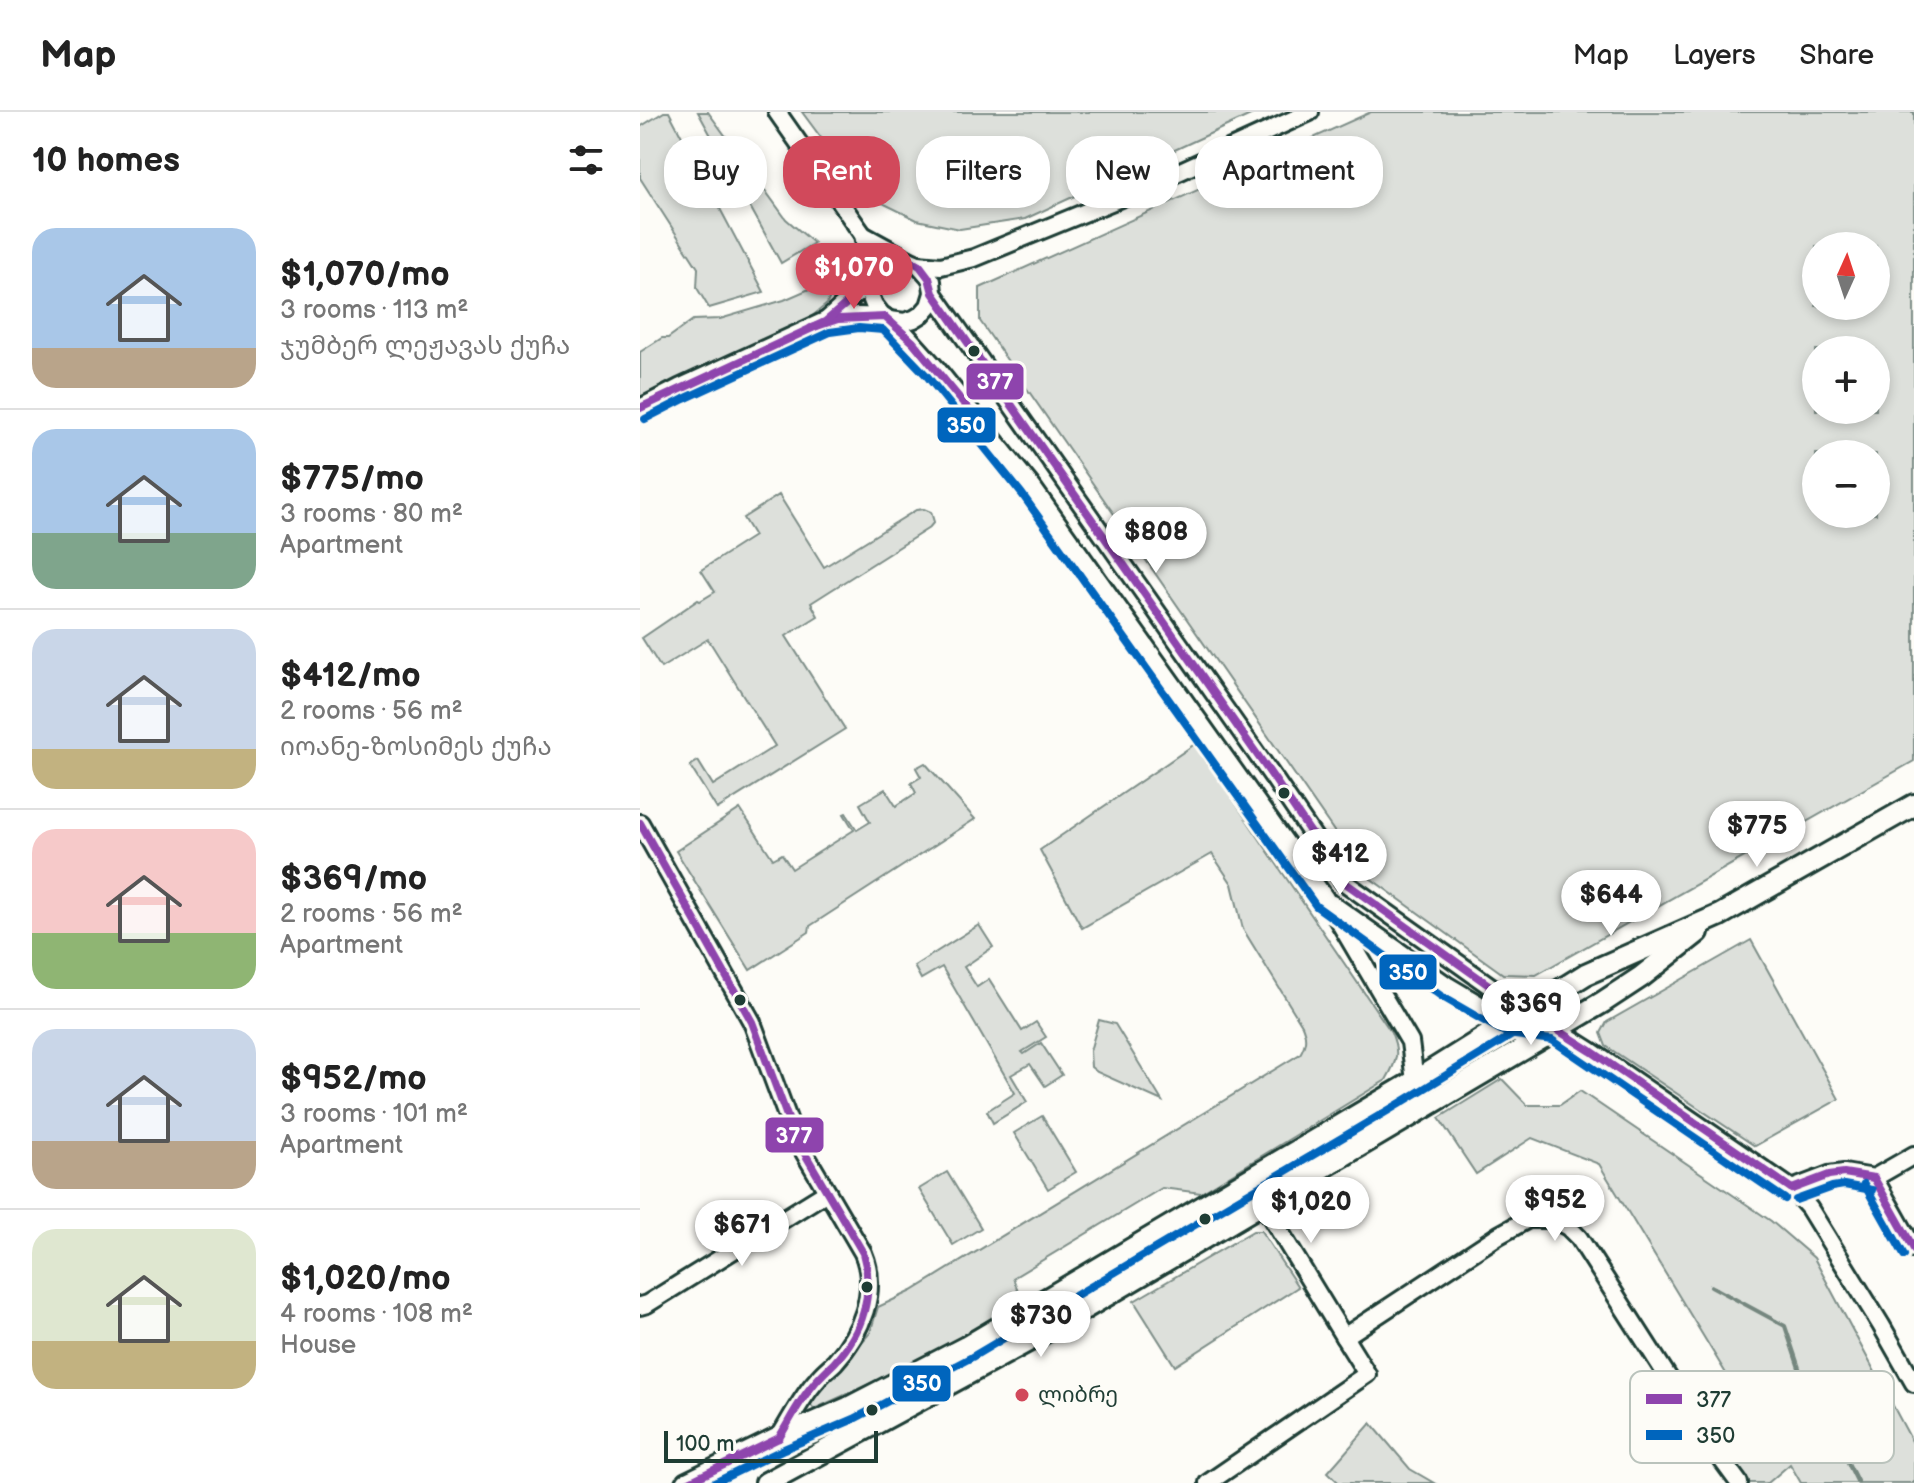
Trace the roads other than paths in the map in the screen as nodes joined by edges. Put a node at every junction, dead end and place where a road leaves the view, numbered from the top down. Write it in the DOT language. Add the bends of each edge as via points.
graph roads {
  1 [pos="777,112"];
  2 [pos="1310,112"];
  3 [pos="863,235"];
  4 [pos="974,258"];
  5 [pos="914,262"];
  6 [pos="871,282"];
  7 [pos="933,291"];
  8 [pos="888,318"];
  9 [pos="827,320"];
  10 [pos="640,408"];
  11 [pos="1914,805"];
  12 [pos="640,823"];
  13 [pos="1335,868"];
  14 [pos="1313,883"];
  15 [pos="1325,898"];
  16 [pos="1720,915"];
  17 [pos="1520,1017"];
  18 [pos="1557,1029"];
  19 [pos="1415,1081"];
  20 [pos="1914,1155"];
  21 [pos="1874,1178"];
  22 [pos="1249,1180"];
  23 [pos="1792,1189"];
  24 [pos="827,1192"];
  25 [pos="1262,1202"];
  26 [pos="1914,1249"];
  27 [pos="640,1306"];
  28 [pos="1344,1337"];
  29 [pos="1664,1371"];
  30 [pos="1914,1383"];
  31 [pos="779,1438"];
  32 [pos="1724,1463"];
  33 [pos="794,1468"];
  34 [pos="687,1483"];
  35 [pos="766,1483"];
  36 [pos="1208,1483"];
  37 [pos="1739,1483"];
  1 -- 3 [label="street"];
  2 -- 4 [label="street"];
  3 -- 5 [label="street"];
  3 -- 6 [label="street"];
  4 -- 5 [label="street" via="941,266"];
  4 -- 7 [label="street"];
  5 -- 6 [label="street" via="892,260"];
  5 -- 7 [label="street" via="928,275"];
  6 -- 8 [label="street" via="871,301"];
  6 -- 9 [label="street"];
  7 -- 8 [label="street" via="929,306 914,319"];
  7 -- 13 [label="street"];
  8 -- 9 [label="street"];
  8 -- 14 [label="street" via="936,368 1032,487"];
  9 -- 10 [label="street"];
  11 -- 16 [label="main road"];
  12 -- 24 [label="street" via="752,1022 794,1135"];
  13 -- 14 [label="street" via="1328,881"];
  13 -- 17 [label="street" via="1344,882 1507,998"];
  14 -- 15 [label="street"];
  15 -- 17 [label="street" via="1448,986"];
  15 -- 19 [label="street" via="1410,1042"];
  16 -- 17 [label="main road" via="1586,974"];
  16 -- 18 [label="main road" via="1641,977"];
  17 -- 18 [label="street"];
  17 -- 19 [label="main road"];
  18 -- 23 [label="street"];
  18 -- 25 [label="main road"];
  19 -- 22 [label="main road"];
  20 -- 21 [label="street"];
  21 -- 23 [label="street" via="1829,1175"];
  21 -- 26 [label="street"];
  22 -- 25 [label="main road"];
  22 -- 31 [label="main road" via="966,1347"];
  23 -- 30 [label="street" via="1809,1208"];
  24 -- 27 [label="street"];
  24 -- 31 [label="street" via="866,1261 869,1292 857,1333 815,1381"];
  25 -- 28 [label="street"];
  25 -- 33 [label="main road" via="1043,1333"];
  28 -- 29 [label="street" via="1499,1235 1528,1219 1553,1219 1579,1238"];
  28 -- 36 [label="street" via="1367,1374"];
  31 -- 33 [label="main road"];
  31 -- 34 [label="main road"];
  32 -- 37 [label="street"];
  33 -- 35 [label="main road"];
}
